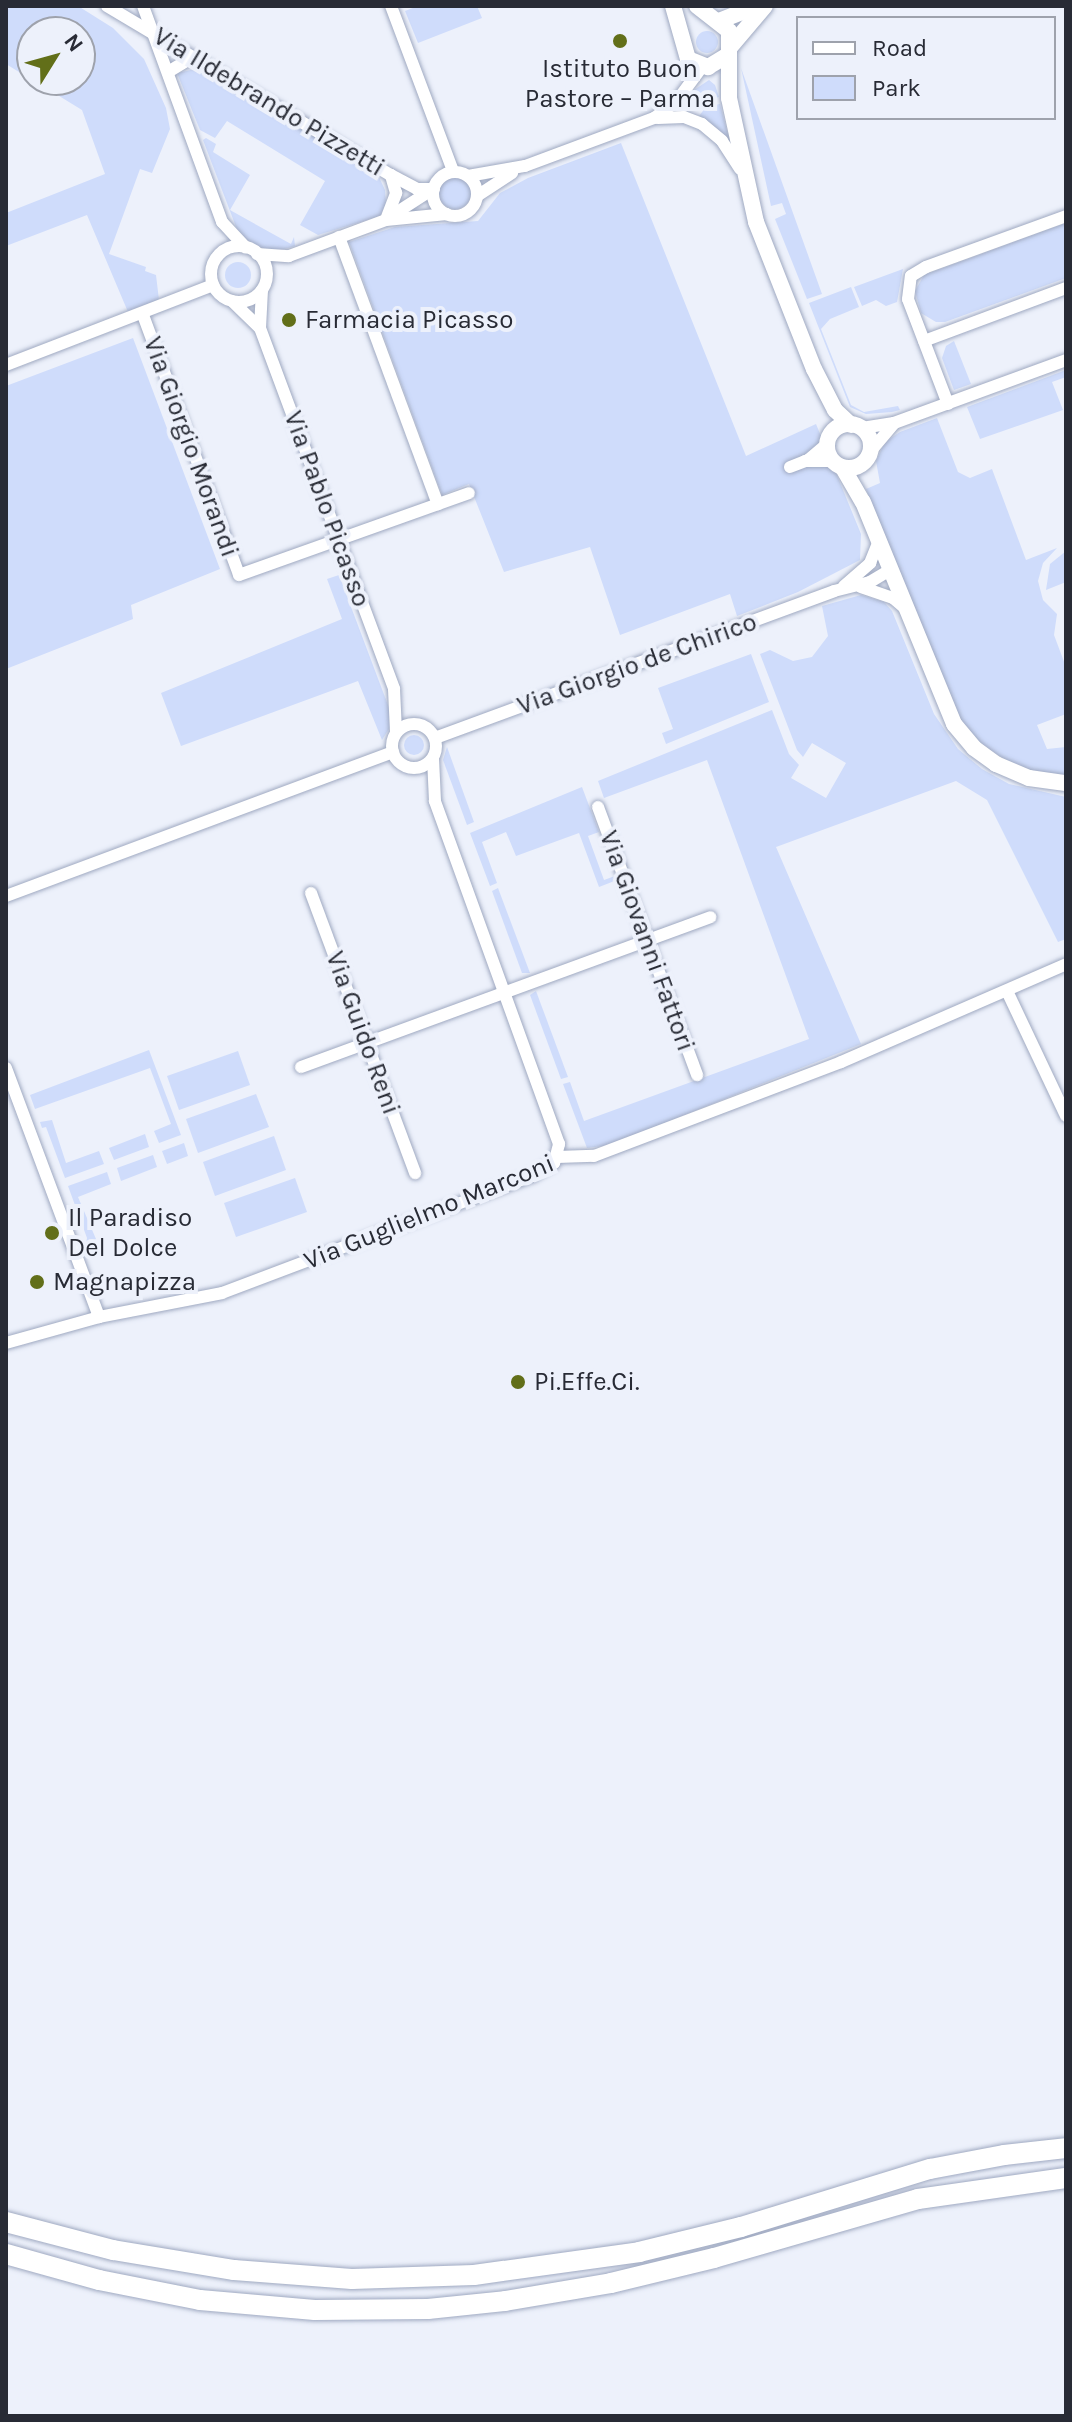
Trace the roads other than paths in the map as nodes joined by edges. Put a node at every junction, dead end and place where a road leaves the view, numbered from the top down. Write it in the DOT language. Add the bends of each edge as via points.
graph roads {
  1 [pos="107,6"];
  2 [pos="143,6"];
  3 [pos="391,6"];
  4 [pos="673,6"];
  5 [pos="697,6"];
  6 [pos="757,6"];
  7 [pos="765,6"];
  8 [pos="715,19"];
  9 [pos="153,32"];
  10 [pos="683,44"];
  11 [pos="730,51"];
  12 [pos="208,63"];
  13 [pos="705,67"];
  14 [pos="168,72"];
  15 [pos="685,89"];
  16 [pos="729,98"];
  17 [pos="651,120"];
  18 [pos="525,166"];
  19 [pos="453,171"];
  20 [pos="391,175"];
  21 [pos="468,176"];
  22 [pos="434,189"];
  23 [pos="750,193"];
  24 [pos="477,196"];
  25 [pos="447,214"];
  26 [pos="1066,216"];
  27 [pos="386,220"];
  28 [pos="222,222"];
  29 [pos="339,237"];
  30 [pos="252,251"];
  31 [pos="219,256"];
  32 [pos="289,256"];
  33 [pos="264,284"];
  34 [pos="213,285"];
  35 [pos="1066,288"];
  36 [pos="232,301"];
  37 [pos="143,315"];
  38 [pos="260,328"];
  39 [pos="924,341"];
  40 [pos="1066,360"];
  41 [pos="7,362"];
  42 [pos="813,366"];
  43 [pos="948,404"];
  44 [pos="894,423"];
  45 [pos="856,426"];
  46 [pos="829,438"];
  47 [pos="868,457"];
  48 [pos="805,461"];
  49 [pos="838,464"];
  50 [pos="790,467"];
  51 [pos="469,493"];
  52 [pos="863,502"];
  53 [pos="438,504"];
  54 [pos="339,540"];
  55 [pos="879,541"];
  56 [pos="890,570"];
  57 [pos="838,590"];
  58 [pos="905,609"];
  59 [pos="394,689"];
  60 [pos="420,724"];
  61 [pos="396,732"];
  62 [pos="435,738"];
  63 [pos="393,752"];
  64 [pos="433,758"];
  65 [pos="405,766"];
  66 [pos="1066,783"];
  67 [pos="435,801"];
  68 [pos="598,807"];
  69 [pos="311,893"];
  70 [pos="6,896"];
  71 [pos="710,917"];
  72 [pos="647,940"];
  73 [pos="1066,964"];
  74 [pos="1007,991"];
  75 [pos="505,992"];
  76 [pos="367,1043"];
  77 [pos="301,1067"];
  78 [pos="6,1068"];
  79 [pos="697,1075"];
  80 [pos="11,1094"];
  81 [pos="1066,1116"];
  82 [pos="557,1157"];
  83 [pos="415,1173"];
  84 [pos="99,1317"];
  85 [pos="6,1343"];
  86 [pos="1066,2148"];
  87 [pos="1066,2178"];
  88 [pos="6,2210"];
  89 [pos="6,2222"];
  90 [pos="128,2253"];
  91 [pos="6,2254"];
  92 [pos="6,2266"];
  93 [pos="186,2298"];
  1 -- 9 [label="street, Via Ildebrando Pizzetti"];
  2 -- 9 [label="street, Via Pablo Picasso"];
  3 -- 19 [label="street"];
  4 -- 10 [label="street"];
  5 -- 8 [label="street"];
  6 -- 8 [label="street"];
  7 -- 11 [label="street"];
  8 -- 10 [label="street" via="697,19"];
  8 -- 11 [label="street" via="729,31"];
  9 -- 12 [label="street, Via Ildebrando Pizzetti"];
  9 -- 14 [label="street, Via Pablo Picasso"];
  10 -- 13 [label="street"];
  10 -- 15 [label="street"];
  11 -- 13 [label="street"];
  11 -- 16 [label="street"];
  12 -- 14 [label="street" via="188,60"];
  12 -- 20 [label="street, Via Ildebrando Pizzetti"];
  13 -- 15 [label="street"];
  13 -- 16 [label="street"];
  14 -- 28 [label="street, Via Pablo Picasso"];
  15 -- 17 [label="street" via="674,105"];
  16 -- 23 [label="street"];
  17 -- 18 [label="street"];
  17 -- 23 [label="street" via="684,117 706,127 729,150"];
  18 -- 21 [label="street"];
  18 -- 24 [label="street"];
  19 -- 21 [label="street"];
  19 -- 22 [label="street"];
  20 -- 22 [label="street, Via Ildebrando Pizzetti" via="417,189"];
  20 -- 27 [label="street" via="395,204"];
  21 -- 24 [label="street"];
  22 -- 25 [label="street" via="434,201"];
  22 -- 27 [label="street"];
  23 -- 42 [label="street" via="761,236"];
  24 -- 25 [label="street" via="467,213"];
  25 -- 27 [label="street"];
  26 -- 39 [label="street" via="914,273 907,294"];
  27 -- 29 [label="street"];
  28 -- 30 [label="street, Via Pablo Picasso"];
  28 -- 31 [label="street, Via Pablo Picasso"];
  29 -- 32 [label="street"];
  29 -- 53 [label="street"];
  30 -- 31 [label="street" via="231,248"];
  30 -- 32 [label="street"];
  30 -- 33 [label="street, Via Pablo Picasso" via="265,265"];
  31 -- 34 [label="street, Via Pablo Picasso" via="212,270"];
  32 -- 33 [label="street"];
  33 -- 36 [label="street" via="249,300"];
  33 -- 38 [label="street, Via Pablo Picasso"];
  34 -- 36 [label="street, Via Pablo Picasso"];
  34 -- 37 [label="street"];
  35 -- 39 [label="street"];
  36 -- 38 [label="street, Via Pablo Picasso"];
  37 -- 41 [label="street"];
  37 -- 54 [label="street, Via Giorgio Morandi" via="239,575"];
  38 -- 54 [label="street, Via Pablo Picasso"];
  39 -- 43 [label="street"];
  40 -- 43 [label="street"];
  42 -- 45 [label="street" via="835,410"];
  42 -- 46 [label="street"];
  43 -- 44 [label="street"];
  44 -- 45 [label="street"];
  44 -- 47 [label="street"];
  45 -- 46 [label="street"];
  45 -- 47 [label="street" via="870,439"];
  46 -- 48 [label="street"];
  46 -- 49 [label="street"];
  47 -- 49 [label="street" via="855,467"];
  47 -- 52 [label="street" via="859,478"];
  48 -- 49 [label="street"];
  48 -- 50 [label="street"];
  49 -- 52 [label="street"];
  51 -- 53 [label="street, Via Giorgio Morandi"];
  52 -- 55 [label="street"];
  53 -- 54 [label="street, Via Giorgio Morandi"];
  54 -- 59 [label="street, Via Pablo Picasso"];
  55 -- 56 [label="street"];
  55 -- 57 [label="street, Via Giorgio de Chirico" via="870,563"];
  56 -- 57 [label="street" via="866,574"];
  56 -- 58 [label="street"];
  57 -- 58 [label="street, Via Giorgio de Chirico" via="877,591"];
  57 -- 62 [label="street, Via Giorgio de Chirico"];
  58 -- 66 [label="street" via="946,710 969,742 1017,774"];
  59 -- 60 [label="street, Via Pablo Picasso"];
  59 -- 61 [label="street, Via Pablo Picasso"];
  60 -- 61 [label="street"];
  60 -- 62 [label="street"];
  61 -- 63 [label="street"];
  62 -- 64 [label="street"];
  63 -- 65 [label="street"];
  63 -- 70 [label="street"];
  64 -- 65 [label="street" via="421,767"];
  64 -- 67 [label="street"];
  65 -- 67 [label="street"];
  67 -- 75 [label="street"];
  68 -- 72 [label="street, Via Giovanni Fattori"];
  69 -- 76 [label="street, Via Guido Reni"];
  71 -- 72 [label="street"];
  72 -- 75 [label="street"];
  72 -- 79 [label="street, Via Giovanni Fattori"];
  73 -- 74 [label="street, Via Guglielmo Marconi"];
  74 -- 81 [label="street"];
  74 -- 82 [label="street, Via Guglielmo Marconi" via="841,1062 594,1156"];
  75 -- 76 [label="street"];
  75 -- 82 [label="street" via="559,1144"];
  76 -- 77 [label="street"];
  76 -- 83 [label="street, Via Guido Reni"];
  78 -- 80 [label="street"];
  80 -- 84 [label="street"];
  82 -- 84 [label="street, Via Guglielmo Marconi" via="532,1176 222,1293"];
  84 -- 85 [label="street, Via Guglielmo Marconi"];
  86 -- 90 [label="highway" via="930,2169 668,2246 519,2271 323,2278"];
  87 -- 93 [label="highway" via="933,2196 670,2269 489,2303 346,2311"];
  88 -- 90 [label="highway"];
  89 -- 90 [label="highway"];
  91 -- 93 [label="highway"];
  92 -- 93 [label="highway" via="102,2291"];
}
